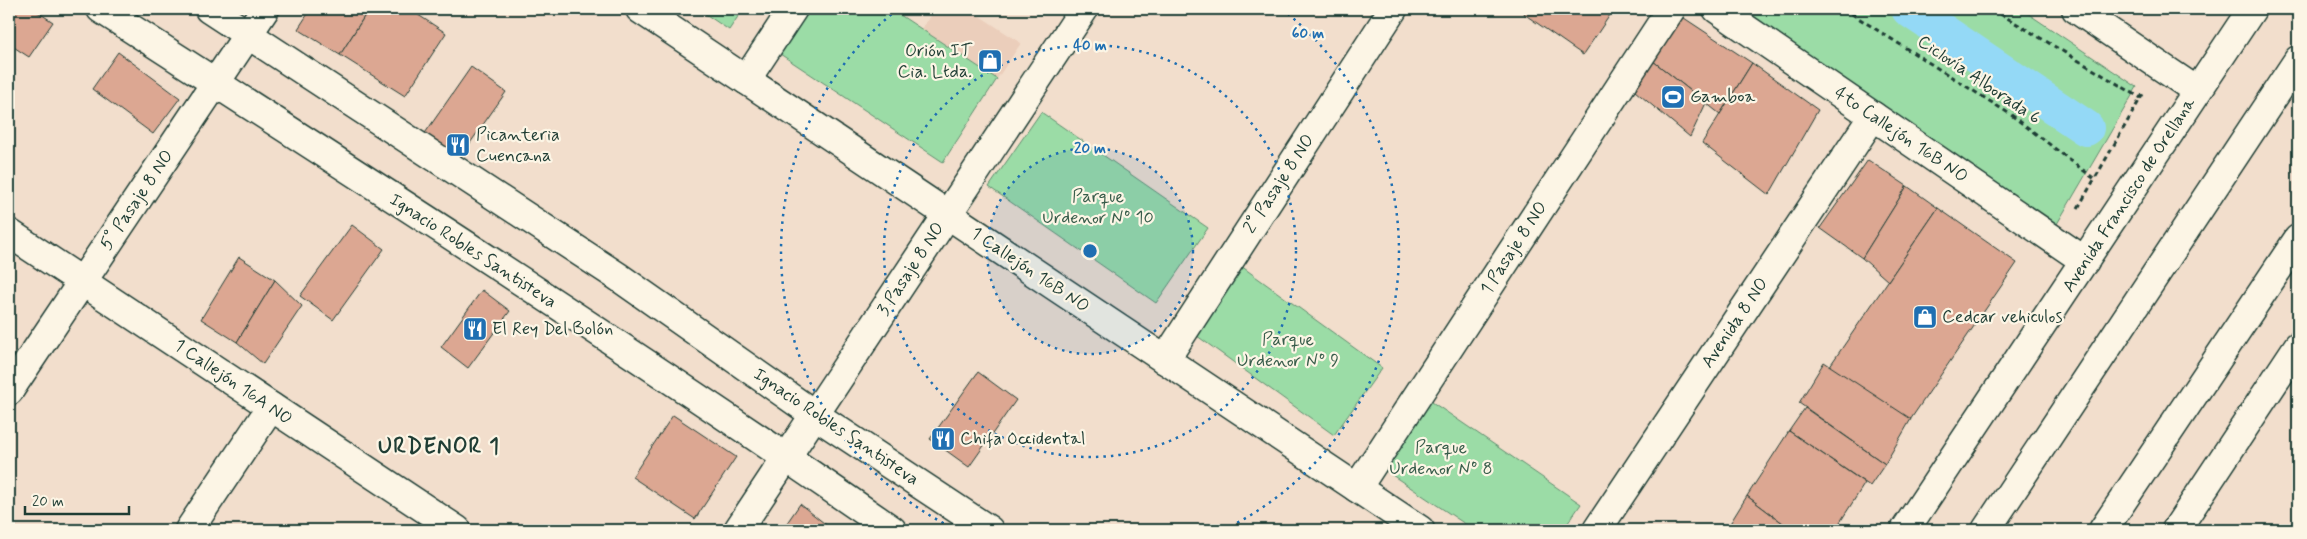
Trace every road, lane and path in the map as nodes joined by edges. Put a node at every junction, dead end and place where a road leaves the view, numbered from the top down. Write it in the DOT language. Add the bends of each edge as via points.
graph roads {
  1 [pos="100,9"];
  2 [pos="209,9"];
  3 [pos="265,9"];
  4 [pos="640,9"];
  5 [pos="793,9"];
  6 [pos="1084,9"];
  7 [pos="1393,9"];
  8 [pos="1671,9"];
  9 [pos="1717,9"];
  10 [pos="1844,9"];
  11 [pos="1992,9"];
  12 [pos="2076,9"];
  13 [pos="2252,9"];
  14 [pos="248,34"];
  15 [pos="2298,60"];
  16 [pos="2160,66"];
  17 [pos="746,80"];
  18 [pos="215,83"];
  19 [pos="2197,91"];
  20 [pos="2140,98"];
  21 [pos="1873,116"];
  22 [pos="2096,180"];
  23 [pos="948,214"];
  24 [pos="9,233"];
  25 [pos="2298,239"];
  26 [pos="2057,242"];
  27 [pos="2085,261"];
  28 [pos="82,282"];
  29 [pos="2298,346"];
  30 [pos="1165,360"];
  31 [pos="9,391"];
  32 [pos="271,407"];
  33 [pos="815,415"];
  34 [pos="787,457"];
  35 [pos="1357,488"];
  36 [pos="453,529"];
  37 [pos="189,530"];
  38 [pos="738,530"];
  39 [pos="892,530"];
  40 [pos="989,530"];
  41 [pos="1420,530"];
  42 [pos="1597,530"];
  43 [pos="1905,530"];
  44 [pos="1986,530"];
  45 [pos="2103,530"];
  46 [pos="2176,530"];
  1 -- 18 [label="main road, Ignacio Robles Santisteva"];
  2 -- 14 [label="main road, Ignacio Robles Santisteva"];
  3 -- 14 [label="main road, 5° Pasaje 8 NO"];
  4 -- 17 [label="main road, 1 Callejón 16B NO"];
  5 -- 17 [label="main road"];
  6 -- 23 [label="main road, 3 Pasaje 8 NO"];
  7 -- 30 [label="main road, 2° Pasaje 8 NO"];
  8 -- 35 [label="main road, 1 Pasaje 8 NO"];
  9 -- 21 [label="main road, 4to Callejón 16B NO"];
  10 -- 22 [label="path, Ciclovía Alborada 6" via="2010,114"];
  11 -- 20 [label="path"];
  12 -- 16 [label="main road"];
  13 -- 19 [label="main road, Avenida Francisco de Orellana"];
  14 -- 18 [label="main road, 5° Pasaje 8 NO"];
  14 -- 33 [label="main road, Ignacio Robles Santisteva" via="617,276"];
  15 -- 44 [label="main road"];
  16 -- 19 [label="main road"];
  16 -- 20 [label="path"];
  17 -- 23 [label="main road, 1 Callejón 16B NO"];
  18 -- 28 [label="main road, 5° Pasaje 8 NO"];
  18 -- 34 [label="main road, Ignacio Robles Santisteva"];
  19 -- 27 [label="main road, Avenida Francisco de Orellana"];
  20 -- 22 [label="path"];
  21 -- 26 [label="main road, 4to Callejón 16B NO"];
  21 -- 42 [label="main road, Avenida 8 NO"];
  22 -- 26 [label="path"];
  23 -- 30 [label="main road, 1 Callejón 16B NO"];
  23 -- 33 [label="main road, 3 Pasaje 8 NO"];
  24 -- 28 [label="main road, 1 Callejón 16A NO"];
  25 -- 45 [label="main road"];
  26 -- 27 [label="main road, 4to Callejón 16B NO"];
  27 -- 43 [label="main road, Avenida Francisco de Orellana"];
  28 -- 31 [label="main road, 5° Pasaje 8 NO"];
  28 -- 32 [label="main road, 1 Callejón 16A NO"];
  29 -- 46 [label="main road"];
  30 -- 35 [label="main road, 1 Callejón 16B NO"];
  32 -- 36 [label="main road, 1 Callejón 16A NO"];
  32 -- 37 [label="main road"];
  33 -- 34 [label="main road, 3 Pasaje 8 NO"];
  33 -- 40 [label="main road, Ignacio Robles Santisteva"];
  34 -- 38 [label="main road, 3 Pasaje 8 NO"];
  34 -- 39 [label="main road, Ignacio Robles Santisteva"];
  35 -- 41 [label="main road, 1 Callejón 16B NO"];
}
